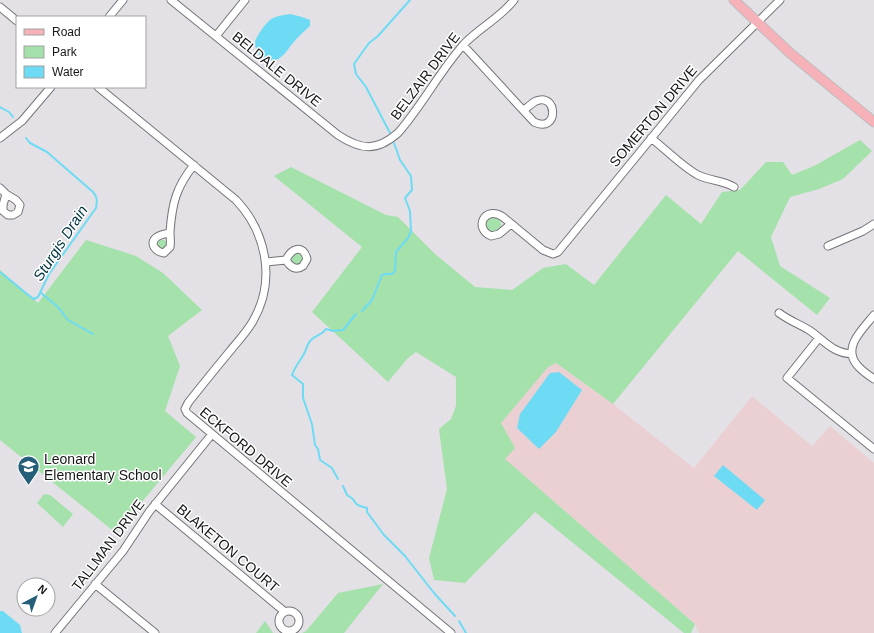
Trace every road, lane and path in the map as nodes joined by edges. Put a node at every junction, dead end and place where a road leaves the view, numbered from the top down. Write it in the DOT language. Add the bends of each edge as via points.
graph roads {
  1 [pos="123,0"];
  2 [pos="171,0"];
  3 [pos="245,0"];
  4 [pos="514,0"];
  5 [pos="734,0"];
  6 [pos="780,0"];
  7 [pos="0,7"];
  8 [pos="110,16"];
  9 [pos="16,20"];
  10 [pos="758,22"];
  11 [pos="216,36"];
  12 [pos="463,45"];
  13 [pos="50,88"];
  14 [pos="99,88"];
  15 [pos="524,110"];
  16 [pos="874,122"];
  17 [pos="0,138"];
  18 [pos="651,138"];
  19 [pos="371,147"];
  20 [pos="194,165"];
  21 [pos="734,187"];
  22 [pos="0,188"];
  23 [pos="6,194"];
  24 [pos="511,224"];
  25 [pos="874,224"];
  26 [pos="170,233"];
  27 [pos="828,246"];
  28 [pos="286,260"];
  29 [pos="266,262"];
  30 [pos="780,313"];
  31 [pos="874,315"];
  32 [pos="819,338"];
  33 [pos="852,354"];
  34 [pos="874,379"];
  35 [pos="212,434"];
  36 [pos="874,449"];
  37 [pos="155,504"];
  38 [pos="95,584"];
  39 [pos="285,612"];
  40 [pos="55,633"];
  41 [pos="155,633"];
  42 [pos="451,633"];
  1 -- 8 [label="street"];
  2 -- 11 [label="street, BELDALE DRIVE"];
  3 -- 11 [label="street"];
  4 -- 12 [label="street, BELZAIR DRIVE"];
  5 -- 10 [label="main road"];
  6 -- 10 [label="street, SOMERTON DRIVE"];
  7 -- 9 [label="street"];
  10 -- 16 [label="main road" via="795,57"];
  10 -- 18 [label="street, SOMERTON DRIVE" via="705,73"];
  11 -- 19 [label="street, BELDALE DRIVE" via="338,135 352,144"];
  12 -- 15 [label="street"];
  12 -- 19 [label="street, BELZAIR DRIVE" via="398,133 383,144"];
  13 -- 17 [label="street" via="22,120"];
  14 -- 20 [label="street, ECKFORD DRIVE"];
  18 -- 21 [label="street" via="693,172"];
  18 -- 24 [label="street, SOMERTON DRIVE" via="558,252 553,254 543,250"];
  20 -- 26 [label="street" via="178,190"];
  20 -- 29 [label="street, ECKFORD DRIVE" via="236,200 248,214 260,237"];
  22 -- 23 [label="street"];
  25 -- 27 [label="street"];
  28 -- 29 [label="street"];
  29 -- 35 [label="street, ECKFORD DRIVE" via="263,294 253,321 186,405 188,415"];
  30 -- 32 [label="street"];
  31 -- 33 [label="street" via="854,341"];
  32 -- 33 [label="street" via="839,352"];
  32 -- 36 [label="street" via="787,378"];
  33 -- 34 [label="street" via="858,366"];
  35 -- 37 [label="street, TALLMAN DRIVE"];
  35 -- 42 [label="street, ECKFORD DRIVE"];
  37 -- 38 [label="street, TALLMAN DRIVE"];
  37 -- 39 [label="street, BLAKETON COURT"];
  38 -- 40 [label="street, TALLMAN DRIVE"];
  38 -- 41 [label="street"];
}
